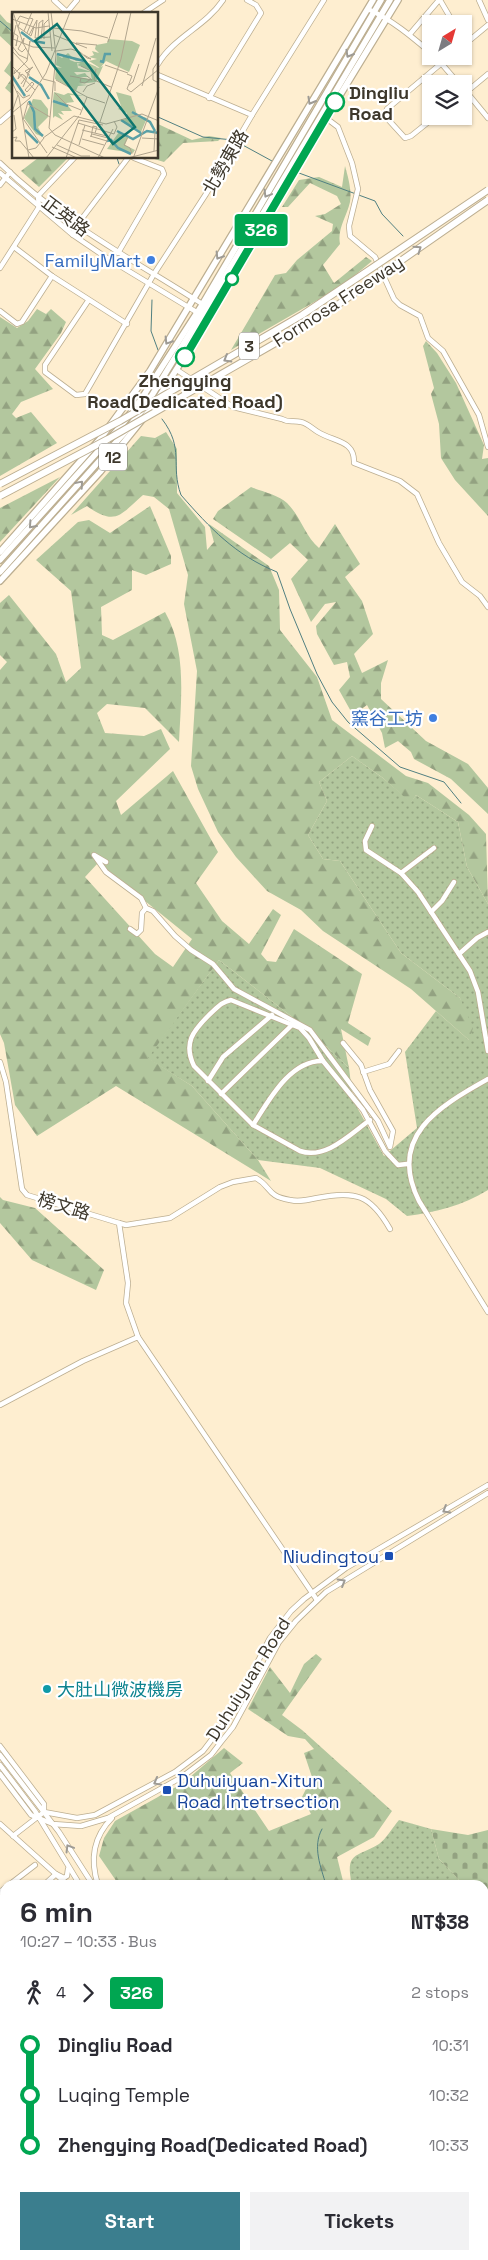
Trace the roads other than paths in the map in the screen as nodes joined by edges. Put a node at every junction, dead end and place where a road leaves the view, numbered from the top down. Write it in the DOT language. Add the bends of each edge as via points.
graph roads {
  1 [pos="54,0"];
  2 [pos="76,0"];
  3 [pos="163,0"];
  4 [pos="224,0"];
  5 [pos="247,0"];
  6 [pos="324,0"];
  7 [pos="373,0"];
  8 [pos="381,0"];
  9 [pos="390,0"];
  10 [pos="398,0"];
  11 [pos="440,0"];
  12 [pos="479,0"];
  13 [pos="368,9"];
  14 [pos="67,12"];
  15 [pos="69,12"];
  16 [pos="145,12"];
  17 [pos="374,12"];
  18 [pos="380,15"];
  19 [pos="449,15"];
  20 [pos="387,18"];
  21 [pos="488,20"];
  22 [pos="488,25"];
  23 [pos="410,34"];
  24 [pos="472,38"];
  25 [pos="422,45"];
  26 [pos="159,63"];
  27 [pos="440,65"];
  28 [pos="444,65"];
  29 [pos="488,74"];
  30 [pos="159,75"];
  31 [pos="428,75"];
  32 [pos="452,75"];
  33 [pos="422,80"];
  34 [pos="472,87"];
  35 [pos="209,98"];
  36 [pos="472,100"];
  37 [pos="12,112"];
  38 [pos="252,116"];
  39 [pos="326,118"];
  40 [pos="488,118"];
  41 [pos="0,122"];
  42 [pos="425,125"];
  43 [pos="73,159"];
  44 [pos="127,159"];
  45 [pos="136,159"];
  46 [pos="0,163"];
  47 [pos="10,172"];
  48 [pos="0,173"];
  49 [pos="5,178"];
  50 [pos="0,185"];
  51 [pos="488,190"];
  52 [pos="38,196"];
  53 [pos="488,200"];
  54 [pos="39,207"];
  55 [pos="77,225"];
  56 [pos="73,235"];
  57 [pos="14,247"];
  58 [pos="118,252"];
  59 [pos="0,268"];
  60 [pos="154,274"];
  61 [pos="52,276"];
  62 [pos="150,284"];
  63 [pos="193,299"];
  64 [pos="88,301"];
  65 [pos="204,306"];
  66 [pos="188,307"];
  67 [pos="0,311"];
  68 [pos="213,311"];
  69 [pos="200,313"];
  70 [pos="208,319"];
  71 [pos="127,324"];
  72 [pos="177,370"];
  73 [pos="488,446"];
  74 [pos="0,484"];
  75 [pos="0,496"];
  76 [pos="0,552"];
  77 [pos="0,560"];
  78 [pos="0,572"];
  79 [pos="0,581"];
  80 [pos="488,607"];
  81 [pos="372,826"];
  82 [pos="434,848"];
  83 [pos="106,862"];
  84 [pos="401,873"];
  85 [pos="454,882"];
  86 [pos="146,908"];
  87 [pos="431,912"];
  88 [pos="130,929"];
  89 [pos="488,932"];
  90 [pos="459,954"];
  91 [pos="272,1015"];
  92 [pos="293,1024"];
  93 [pos="488,1029"];
  94 [pos="484,1034"];
  95 [pos="343,1042"];
  96 [pos="399,1051"];
  97 [pos="488,1051"];
  98 [pos="0,1062"];
  99 [pos="324,1062"];
  100 [pos="363,1072"];
  101 [pos="488,1080"];
  102 [pos="208,1081"];
  103 [pos="220,1094"];
  104 [pos="370,1120"];
  105 [pos="253,1125"];
  106 [pos="407,1164"];
  107 [pos="119,1222"];
  108 [pos="390,1230"];
  109 [pos="488,1312"];
  110 [pos="138,1336"];
  111 [pos="0,1405"];
  112 [pos="488,1485"];
  113 [pos="488,1493"];
  114 [pos="311,1592"];
  115 [pos="317,1600"];
  116 [pos="0,1746"];
  117 [pos="0,1755"];
  118 [pos="0,1765"];
  119 [pos="0,1774"];
  120 [pos="44,1812"];
  121 [pos="119,1812"];
  122 [pos="38,1816"];
  123 [pos="0,1824"];
  124 [pos="53,1824"];
  125 [pos="13,1836"];
  126 [pos="65,1861"];
  127 [pos="35,1865"];
  128 [pos="56,1874"];
  129 [pos="17,1880"];
  130 [pos="49,1880"];
  131 [pos="63,1880"];
  132 [pos="77,1880"];
  133 [pos="90,1880"];
  134 [pos="97,1880"];
  1 -- 14 [label="street"];
  2 -- 15 [label="street"];
  3 -- 16 [label="street"];
  4 -- 26 [label="street" via="204,22 170,47"];
  5 -- 35 [label="street" via="261,13"];
  6 -- 38 [label="street, 北勢東路"];
  7 -- 13 [label="main road, 12"];
  8 -- 17 [label="main road, 12"];
  9 -- 18 [label="main road, 12"];
  10 -- 20 [label="main road, 12"];
  11 -- 19 [label="street"];
  11 -- 23 [label="street"];
  12 -- 21 [label="street"];
  13 -- 17 [label="street"];
  13 -- 63 [label="main road, 12, one-way"];
  17 -- 18 [label="street"];
  17 -- 65 [label="main road, 12, one-way"];
  18 -- 20 [label="street"];
  18 -- 65 [label="main road, 12"];
  20 -- 23 [label="street"];
  20 -- 39 [label="main road, 12"];
  22 -- 24 [label="street"];
  23 -- 25 [label="street"];
  27 -- 31 [label="street"];
  28 -- 32 [label="street"];
  29 -- 34 [label="street"];
  30 -- 35 [label="street"];
  33 -- 42 [label="street" via="384,115 405,138"];
  35 -- 38 [label="street"];
  36 -- 40 [label="street"];
  37 -- 41 [label="street"];
  38 -- 60 [label="street, 北勢東路" via="208,192"];
  39 -- 68 [label="main road, 12"];
  39 -- 73 [label="street" via="338,127 352,163 357,195 349,226 350,236 375,257 394,299 420,316 428,338 443,351 479,415"];
  43 -- 52 [label="street"];
  44 -- 55 [label="street"];
  45 -- 58 [label="street" via="162,170 164,174"];
  46 -- 47 [label="street, 正英路"];
  47 -- 49 [label="street"];
  47 -- 52 [label="street, 正英路"];
  48 -- 49 [label="street, 正英路"];
  49 -- 50 [label="street"];
  49 -- 54 [label="street, 正英路"];
  51 -- 74 [label="highway, Formosa Freeway / 3, one-way, bridge" via="302,316 120,421"];
  52 -- 54 [label="street"];
  52 -- 55 [label="street, 正英路"];
  75 -- 53 [label="highway, Formosa Freeway / 3, one-way, bridge" via="108,439 293,332"];
  54 -- 56 [label="street, 正英路"];
  54 -- 57 [label="street"];
  55 -- 56 [label="street"];
  55 -- 58 [label="street, 正英路"];
  56 -- 62 [label="street, 正英路"];
  57 -- 59 [label="street"];
  57 -- 61 [label="street"];
  58 -- 60 [label="street, 正英路"];
  60 -- 62 [label="street, 北勢東路"];
  60 -- 63 [label="street, 正英路"];
  61 -- 64 [label="street"];
  61 -- 67 [label="street" via="22,322 17,324"];
  62 -- 66 [label="street, 正英路"];
  62 -- 71 [label="street, 北勢東路"];
  63 -- 65 [label="street, 正英路"];
  63 -- 66 [label="main road, 12"];
  64 -- 71 [label="street"];
  64 -- 71 [label="street, 北勢東路" via="45,365 45,372 76,395 85,394"];
  65 -- 68 [label="street, 正英路"];
  65 -- 69 [label="main road, 12"];
  66 -- 69 [label="street, 正英路"];
  66 -- 76 [label="main road, 12, one-way" via="150,371 100,439"];
  68 -- 70 [label="main road, 12"];
  69 -- 70 [label="street, 正英路"];
  69 -- 77 [label="main road, 12, one-way" via="120,427"];
  78 -- 69 [label="main road, 12, one-way" via="126,432 146,405"];
  70 -- 72 [label="main road, 12"];
  72 -- 79 [label="main road, 12" via="154,405 100,472"];
  72 -- 80 [label="street" via="233,407 288,422 302,422 320,434 349,446 354,454 354,463 410,486 418,494 438,543 462,582"];
  81 -- 84 [label="street" via="365,841 366,850"];
  82 -- 84 [label="street"];
  83 -- 86 [label="street" via="94,855 106,872 141,898"];
  84 -- 87 [label="street"];
  85 -- 87 [label="street"];
  86 -- 88 [label="street" via="142,914 141,930 137,934"];
  86 -- 100 [label="street" via="154,911 175,936 213,964 234,989 310,1030 378,1121 390,1147 393,1130"];
  87 -- 90 [label="street"];
  89 -- 90 [label="street"];
  90 -- 94 [label="street" via="478,992"];
  91 -- 92 [label="street"];
  91 -- 102 [label="street" via="223,1058"];
  91 -- 102 [label="street" via="231,1000 218,1005 188,1042 194,1066"];
  92 -- 99 [label="street" via="309,1038"];
  92 -- 103 [label="street"];
  93 -- 94 [label="street"];
  94 -- 97 [label="street"];
  95 -- 100 [label="street"];
  96 -- 100 [label="street" via="389,1064"];
  98 -- 107 [label="street, 榜文路" via="22,1189 27,1194"];
  99 -- 104 [label="street"];
  99 -- 105 [label="street" via="312,1061 280,1084"];
  101 -- 106 [label="street" via="445,1104 431,1116 415,1137"];
  102 -- 103 [label="street"];
  103 -- 105 [label="street"];
  104 -- 105 [label="street" via="317,1154 300,1151"];
  104 -- 106 [label="street" via="385,1151 398,1165"];
  106 -- 109 [label="street" via="410,1184 425,1214"];
  107 -- 108 [label="street" via="126,1225 170,1218 220,1187 256,1178 276,1197 291,1200 356,1195 370,1202"];
  107 -- 110 [label="street" via="128,1283 126,1303"];
  110 -- 111 [label="street"];
  110 -- 114 [label="street"];
  112 -- 114 [label="street, Duhuiyuan Road, one-way"];
  115 -- 113 [label="street, Duhuiyuan Road, one-way"];
  114 -- 115 [label="street"];
  114 -- 120 [label="street, Duhuiyuan Road, one-way" via="270,1638 229,1717 203,1751 175,1772 95,1815 77,1818"];
  115 -- 121 [label="street, Duhuiyuan Road" via="279,1642 233,1727 211,1755 182,1778"];
  116 -- 120 [label="street" via="44,1804"];
  117 -- 120 [label="street"];
  118 -- 122 [label="street"];
  119 -- 122 [label="street" via="31,1815"];
  120 -- 122 [label="street"];
  120 -- 124 [label="street"];
  121 -- 124 [label="street, Duhuiyuan Road" via="89,1826"];
  121 -- 134 [label="street" via="106,1824 95,1847 93,1862"];
  122 -- 124 [label="street, Duhuiyuan Road"];
  122 -- 125 [label="street"];
  122 -- 126 [label="street"];
  123 -- 125 [label="street"];
  133 -- 124 [label="street, one-way"];
  125 -- 128 [label="street"];
  126 -- 128 [label="street" via="67,1876 64,1878"];
  126 -- 132 [label="street"];
  127 -- 129 [label="street"];
  128 -- 130 [label="street"];
  128 -- 131 [label="street"];
}
